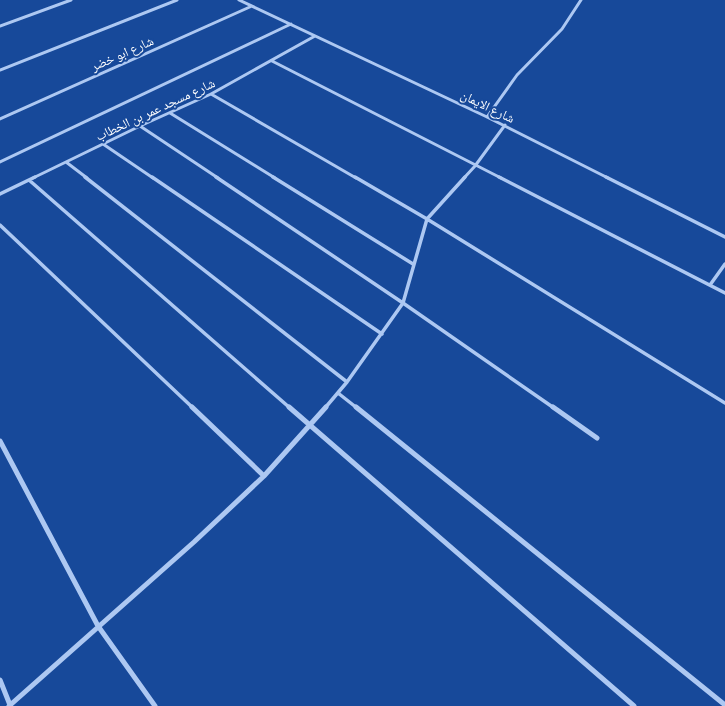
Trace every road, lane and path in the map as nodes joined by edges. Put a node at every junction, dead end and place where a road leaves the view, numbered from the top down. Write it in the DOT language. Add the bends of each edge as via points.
graph roads {
  1 [pos="71,0"];
  2 [pos="177,0"];
  3 [pos="239,0"];
  4 [pos="581,0"];
  5 [pos="252,6"];
  6 [pos="290,24"];
  7 [pos="0,26"];
  8 [pos="315,36"];
  9 [pos="272,61"];
  10 [pos="0,70"];
  11 [pos="211,94"];
  12 [pos="170,113"];
  13 [pos="487,117"];
  14 [pos="0,119"];
  15 [pos="505,125"];
  16 [pos="140,126"];
  17 [pos="103,144"];
  18 [pos="0,162"];
  19 [pos="66,162"];
  20 [pos="475,166"];
  21 [pos="29,180"];
  22 [pos="0,194"];
  23 [pos="427,219"];
  24 [pos="0,225"];
  25 [pos="725,237"];
  26 [pos="413,264"];
  27 [pos="725,264"];
  28 [pos="710,285"];
  29 [pos="725,293"];
  30 [pos="403,303"];
  31 [pos="382,334"];
  32 [pos="347,382"];
  33 [pos="338,393"];
  34 [pos="725,403"];
  35 [pos="310,426"];
  36 [pos="597,438"];
  37 [pos="0,441"];
  38 [pos="264,476"];
  39 [pos="98,626"];
  40 [pos="0,680"];
  41 [pos="725,705"];
  42 [pos="9,706"];
  43 [pos="155,706"];
  44 [pos="634,706"];
  1 -- 7 [label="street"];
  2 -- 10 [label="street"];
  3 -- 5 [label="street, شارع الايمان"];
  4 -- 13 [label="street" via="562,30 517,75"];
  5 -- 6 [label="street, شارع الايمان"];
  5 -- 14 [label="street, شارع ابو خضر"];
  6 -- 8 [label="street, شارع الايمان"];
  6 -- 18 [label="street"];
  8 -- 9 [label="street, شارع مسجد عمر بن الخطاب"];
  8 -- 13 [label="street, شارع الايمان"];
  9 -- 11 [label="street, شارع مسجد عمر بن الخطاب"];
  9 -- 20 [label="street"];
  11 -- 12 [label="street, شارع مسجد عمر بن الخطاب"];
  11 -- 23 [label="street"];
  12 -- 16 [label="street, شارع مسجد عمر بن الخطاب"];
  12 -- 26 [label="street"];
  13 -- 15 [label="street, شارع الايمان"];
  15 -- 20 [label="street"];
  15 -- 25 [label="street, شارع الايمان"];
  16 -- 17 [label="street, شارع مسجد عمر بن الخطاب"];
  16 -- 30 [label="street"];
  17 -- 19 [label="street, شارع مسجد عمر بن الخطاب"];
  17 -- 31 [label="street"];
  19 -- 21 [label="street, شارع مسجد عمر بن الخطاب"];
  19 -- 32 [label="street"];
  20 -- 23 [label="street"];
  20 -- 28 [label="street"];
  21 -- 22 [label="street, شارع مسجد عمر بن الخطاب"];
  21 -- 35 [label="street"];
  23 -- 26 [label="street"];
  23 -- 34 [label="street"];
  24 -- 38 [label="street"];
  26 -- 30 [label="street"];
  27 -- 28 [label="street"];
  28 -- 29 [label="street"];
  30 -- 31 [label="street"];
  30 -- 36 [label="street"];
  31 -- 32 [label="street"];
  32 -- 33 [label="street"];
  33 -- 35 [label="street"];
  33 -- 41 [label="street"];
  35 -- 38 [label="street"];
  35 -- 44 [label="street"];
  37 -- 39 [label="street"];
  38 -- 39 [label="street" via="194,542"];
  39 -- 42 [label="street"];
  39 -- 43 [label="street"];
  40 -- 42 [label="street"];
}
